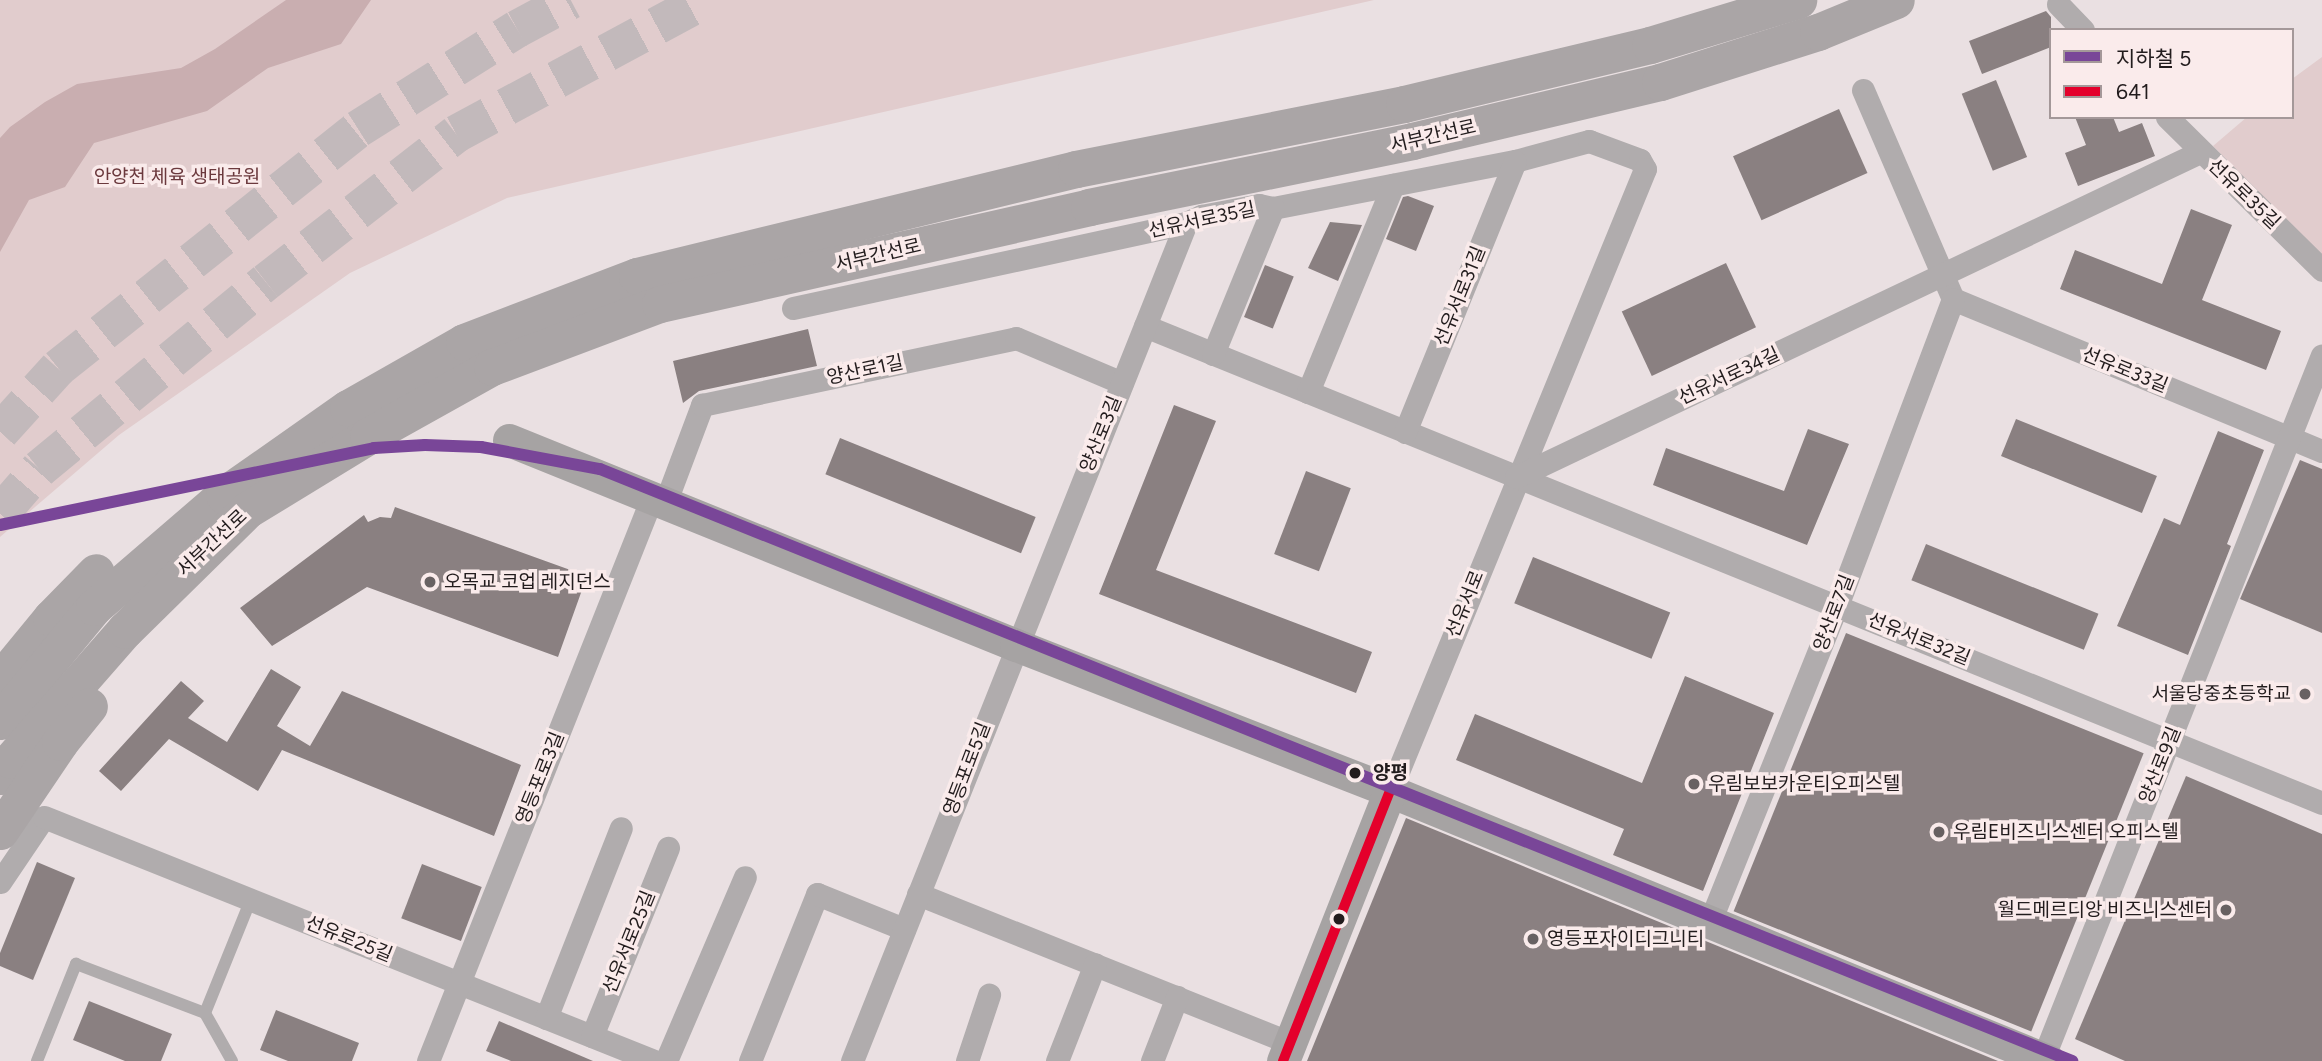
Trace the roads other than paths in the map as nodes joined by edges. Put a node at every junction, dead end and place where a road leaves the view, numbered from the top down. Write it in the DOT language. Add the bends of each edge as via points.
graph roads {
  1 [pos="1798,0"];
  2 [pos="1896,0"];
  3 [pos="2058,4"];
  4 [pos="2080,28"];
  5 [pos="1863,90"];
  6 [pos="2169,119"];
  7 [pos="2200,152"];
  8 [pos="1515,161"];
  9 [pos="1644,169"];
  10 [pos="1392,185"];
  11 [pos="1273,208"];
  12 [pos="1186,223"];
  13 [pos="2322,270"];
  14 [pos="1942,275"];
  15 [pos="1953,299"];
  16 [pos="793,308"];
  17 [pos="1145,326"];
  18 [pos="1213,354"];
  19 [pos="2322,355"];
  20 [pos="1122,383"];
  21 [pos="1308,392"];
  22 [pos="1405,432"];
  23 [pos="2289,438"];
  24 [pos="509,440"];
  25 [pos="2322,451"];
  26 [pos="1516,477"];
  27 [pos="660,498"];
  28 [pos="235,502"];
  29 [pos="1837,606"];
  30 [pos="1016,645"];
  31 [pos="0,680"];
  32 [pos="0,721"];
  33 [pos="2171,740"];
  34 [pos="0,776"];
  35 [pos="1390,791"];
  36 [pos="2322,803"];
  37 [pos="621,828"];
  38 [pos="0,831"];
  39 [pos="668,848"];
  40 [pos="744,877"];
  41 [pos="0,882"];
  42 [pos="918,894"];
  43 [pos="251,899"];
  44 [pos="1709,924"];
  45 [pos="904,929"];
  46 [pos="1095,964"];
  47 [pos="459,983"];
  48 [pos="989,995"];
  49 [pos="1177,997"];
  50 [pos="205,1013"];
  51 [pos="546,1018"];
  52 [pos="592,1036"];
  53 [pos="1287,1052"];
  54 [pos="2045,1060"];
  55 [pos="37,1061"];
  56 [pos="232,1061"];
  57 [pos="428,1061"];
  58 [pos="654,1061"];
  59 [pos="666,1061"];
  60 [pos="750,1061"];
  61 [pos="852,1061"];
  62 [pos="967,1061"];
  63 [pos="1057,1061"];
  64 [pos="1152,1061"];
  1 -- 28 [label="main road, 서부간선로" via="1650,45 1404,104 1076,170 637,276 464,342 348,408"];
  2 -- 28 [label="main road, 서부간선로" via="1818,32 1660,82 1412,141 1089,207 660,304 492,367"];
  3 -- 4 [label="street"];
  5 -- 14 [label="street"];
  6 -- 7 [label="street, 선유로35길"];
  7 -- 13 [label="street, 선유로35길"];
  7 -- 14 [label="street, 선유서로34길"];
  8 -- 9 [label="street, 선유서로35길" via="1589,141 1640,160"];
  8 -- 10 [label="street, 선유서로35길"];
  8 -- 22 [label="street, 선유서로31길"];
  9 -- 26 [label="street, 선유서로"];
  10 -- 11 [label="street, 선유서로35길"];
  10 -- 21 [label="street"];
  11 -- 12 [label="street, 선유서로35길" via="1259,205"];
  11 -- 18 [label="street"];
  12 -- 16 [label="street, 선유서로35길"];
  12 -- 17 [label="street, 양산로3길"];
  14 -- 15 [label="street"];
  14 -- 26 [label="street, 선유서로34길"];
  15 -- 23 [label="street, 선유로33길"];
  15 -- 29 [label="street, 양산로7길"];
  17 -- 18 [label="street"];
  17 -- 20 [label="street, 양산로3길"];
  18 -- 21 [label="street"];
  19 -- 23 [label="street, 양산로9길"];
  20 -- 27 [label="street, 양산로1길" via="1016,338 702,405"];
  20 -- 30 [label="street, 양산로3길"];
  21 -- 22 [label="street"];
  22 -- 26 [label="street"];
  23 -- 25 [label="street, 선유로33길"];
  23 -- 33 [label="street, 양산로9길"];
  24 -- 27 [label="street"];
  26 -- 29 [label="street, 선유서로32길"];
  26 -- 35 [label="street, 선유서로"];
  27 -- 30 [label="street"];
  27 -- 47 [label="street, 영등포로3길"];
  28 -- 31 [label="main road" via="201,498 132,542 86,580"];
  28 -- 32 [label="main road, 서부간선로" via="94,607"];
  28 -- 34 [label="main road, 서부간선로"];
  28 -- 38 [label="main road" via="205,582 121,668 60,741"];
  29 -- 33 [label="street, 선유서로32길"];
  29 -- 44 [label="street, 양산로7길"];
  30 -- 35 [label="street"];
  30 -- 42 [label="street, 영등포로5길"];
  33 -- 36 [label="street, 선유서로32길"];
  33 -- 54 [label="street, 양산로9길"];
  35 -- 44 [label="street"];
  35 -- 53 [label="street, 선유서로"];
  37 -- 51 [label="street"];
  39 -- 52 [label="street, 선유서로25길"];
  40 -- 59 [label="street"];
  41 -- 43 [label="street, 선유로25길" via="44,817"];
  42 -- 45 [label="street, 영등포로5길"];
  42 -- 46 [label="street"];
  43 -- 47 [label="street, 선유로25길"];
  43 -- 50 [label="lane"];
  44 -- 54 [label="street"];
  45 -- 60 [label="street" via="817,894"];
  45 -- 61 [label="street, 영등포로5길"];
  46 -- 49 [label="street, 선유서로"];
  46 -- 63 [label="street"];
  47 -- 51 [label="street, 선유로25길"];
  47 -- 57 [label="street, 영등포로3길"];
  48 -- 62 [label="street"];
  49 -- 53 [label="street, 선유서로"];
  49 -- 64 [label="street"];
  50 -- 55 [label="lane" via="76,964"];
  50 -- 56 [label="lane"];
  51 -- 52 [label="street, 선유로25길"];
  52 -- 58 [label="street, 선유로25길"];
}
